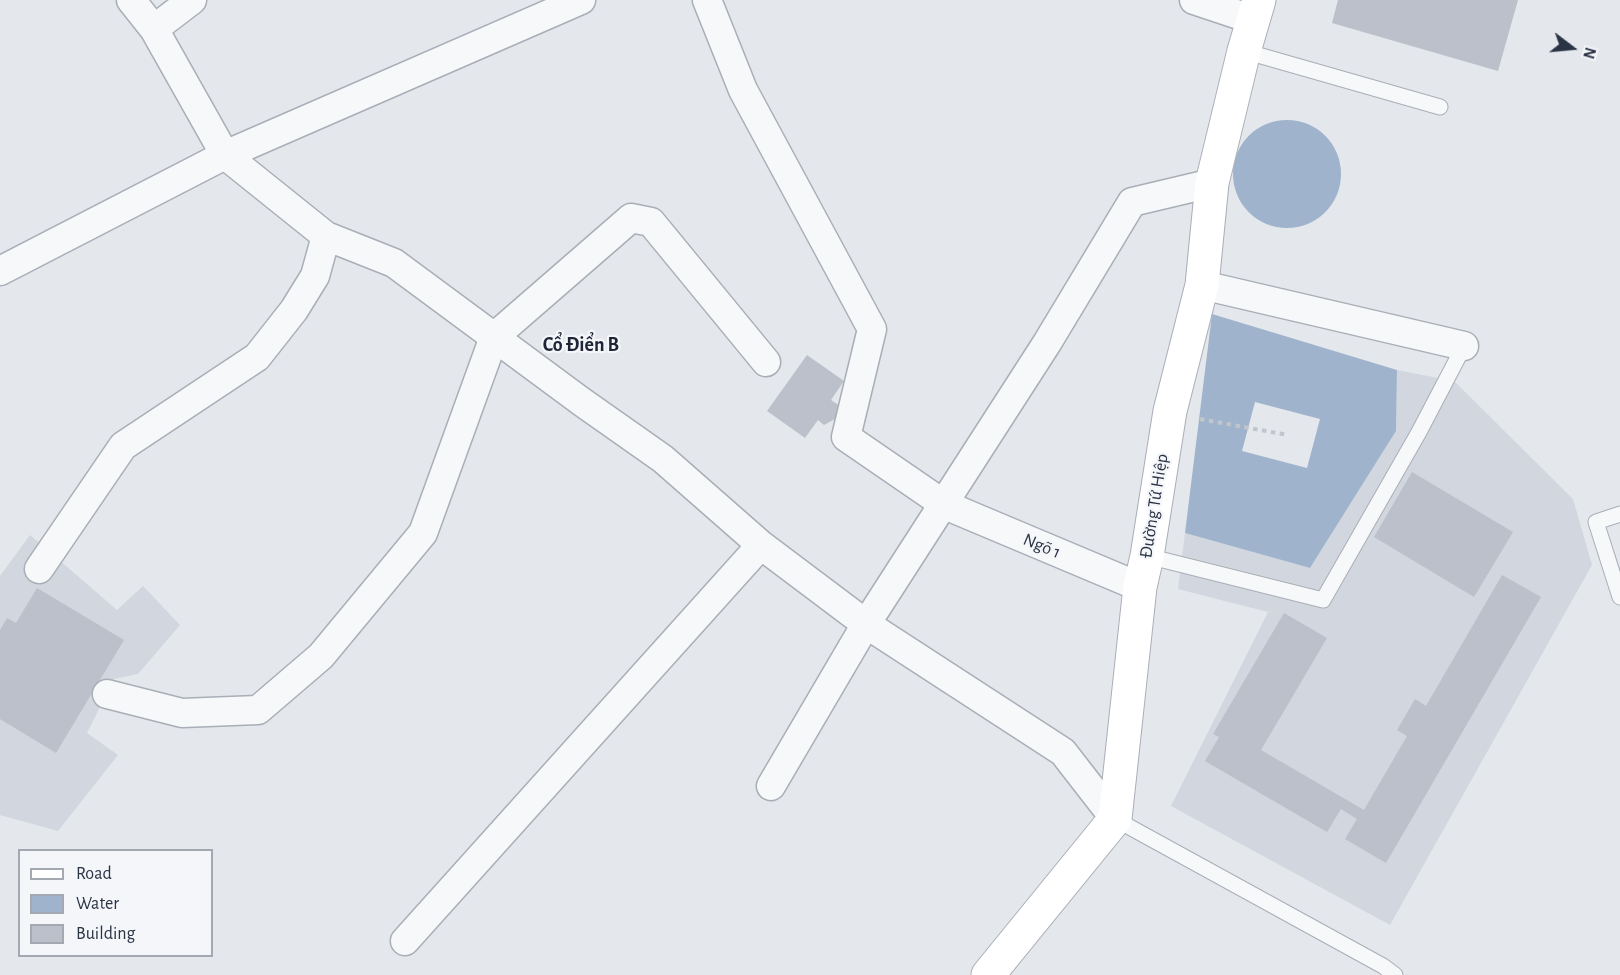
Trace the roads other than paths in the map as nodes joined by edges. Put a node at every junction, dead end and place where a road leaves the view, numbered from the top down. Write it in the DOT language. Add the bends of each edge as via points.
graph roads {
  1 [pos="131,0"];
  2 [pos="192,0"];
  3 [pos="581,0"];
  4 [pos="707,0"];
  5 [pos="1194,0"];
  6 [pos="1257,10"];
  7 [pos="153,29"];
  8 [pos="1244,51"];
  9 [pos="1440,107"];
  10 [pos="225,155"];
  11 [pos="1212,183"];
  12 [pos="326,236"];
  13 [pos="0,271"];
  14 [pos="1202,285"];
  15 [pos="494,337"];
  16 [pos="1464,346"];
  17 [pos="766,363"];
  18 [pos="945,505"];
  19 [pos="1620,514"];
  20 [pos="761,545"];
  21 [pos="1147,556"];
  22 [pos="39,569"];
  23 [pos="1140,587"];
  24 [pos="1620,597"];
  25 [pos="866,624"];
  26 [pos="107,694"];
  27 [pos="771,786"];
  28 [pos="1115,819"];
  29 [pos="405,941"];
  30 [pos="988,975"];
  31 [pos="1395,975"];
  1 -- 7 [label="street"];
  2 -- 7 [label="street"];
  3 -- 10 [label="street"];
  4 -- 18 [label="street, Ngõ 1" via="743,90 872,329 846,437"];
  5 -- 6 [label="street"];
  6 -- 8 [label="street, Đường Tứ Hiệp"];
  7 -- 10 [label="street"];
  8 -- 9 [label="lane"];
  8 -- 11 [label="street, Đường Tứ Hiệp"];
  10 -- 12 [label="street"];
  10 -- 13 [label="street"];
  11 -- 14 [label="street, Đường Tứ Hiệp"];
  11 -- 18 [label="street" via="1132,202"];
  12 -- 15 [label="street" via="394,263"];
  12 -- 22 [label="street" via="315,276 257,357 123,446"];
  14 -- 16 [label="street"];
  14 -- 21 [label="street, Đường Tứ Hiệp" via="1170,411"];
  15 -- 17 [label="street" via="631,218 651,222"];
  15 -- 20 [label="street" via="663,459"];
  15 -- 26 [label="street" via="423,533 321,656 258,710 182,713"];
  16 -- 21 [label="lane" via="1323,600"];
  18 -- 23 [label="street, Ngõ 1"];
  18 -- 25 [label="street"];
  19 -- 24 [label="lane" via="1596,522"];
  20 -- 25 [label="street"];
  20 -- 29 [label="street"];
  21 -- 23 [label="street, Đường Tứ Hiệp"];
  23 -- 28 [label="street, Đường Tứ Hiệp"];
  25 -- 27 [label="street"];
  25 -- 28 [label="street" via="1063,752"];
  28 -- 30 [label="street"];
  28 -- 31 [label="lane"];
}
